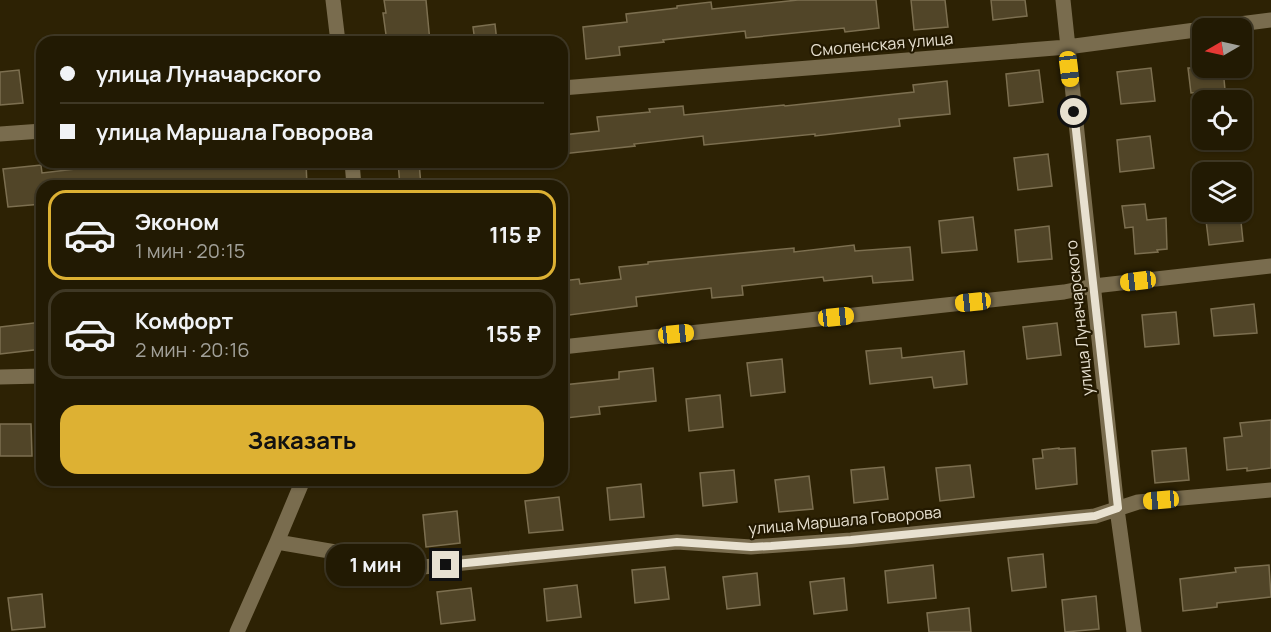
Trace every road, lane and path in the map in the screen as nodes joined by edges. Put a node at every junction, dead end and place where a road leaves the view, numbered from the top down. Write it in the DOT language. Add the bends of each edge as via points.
graph roads {
  1 [pos="333,0"];
  2 [pos="1062,0"];
  3 [pos="1271,20"];
  4 [pos="1252,22"];
  5 [pos="1192,30"];
  6 [pos="337,36"];
  7 [pos="1067,47"];
  8 [pos="568,88"];
  9 [pos="36,131"];
  10 [pos="0,134"];
  11 [pos="1271,266"];
  12 [pos="1094,286"];
  13 [pos="568,346"];
  14 [pos="36,376"];
  15 [pos="0,377"];
  16 [pos="300,486"];
  17 [pos="1271,490"];
  18 [pos="1118,508"];
  19 [pos="277,542"];
  20 [pos="237,632"];
  21 [pos="1134,632"];
  1 -- 6 [label="street"];
  2 -- 7 [label="street, улица Луначарского"];
  3 -- 4 [label="street"];
  5 -- 7 [label="street, Смоленская улица"];
  7 -- 8 [label="street, Смоленская улица"];
  7 -- 12 [label="street, улица Луначарского"];
  9 -- 10 [label="street"];
  11 -- 12 [label="street"];
  12 -- 13 [label="street"];
  12 -- 18 [label="street, улица Луначарского"];
  14 -- 15 [label="street"];
  16 -- 19 [label="street"];
  17 -- 18 [label="street, улица Маршала Говорова" via="1138,502"];
  18 -- 19 [label="street, улица Маршала Говорова" via="1095,516 851,540 751,547 677,542 423,567"];
  18 -- 21 [label="street, улица Луначарского"];
  19 -- 20 [label="street"];
}
